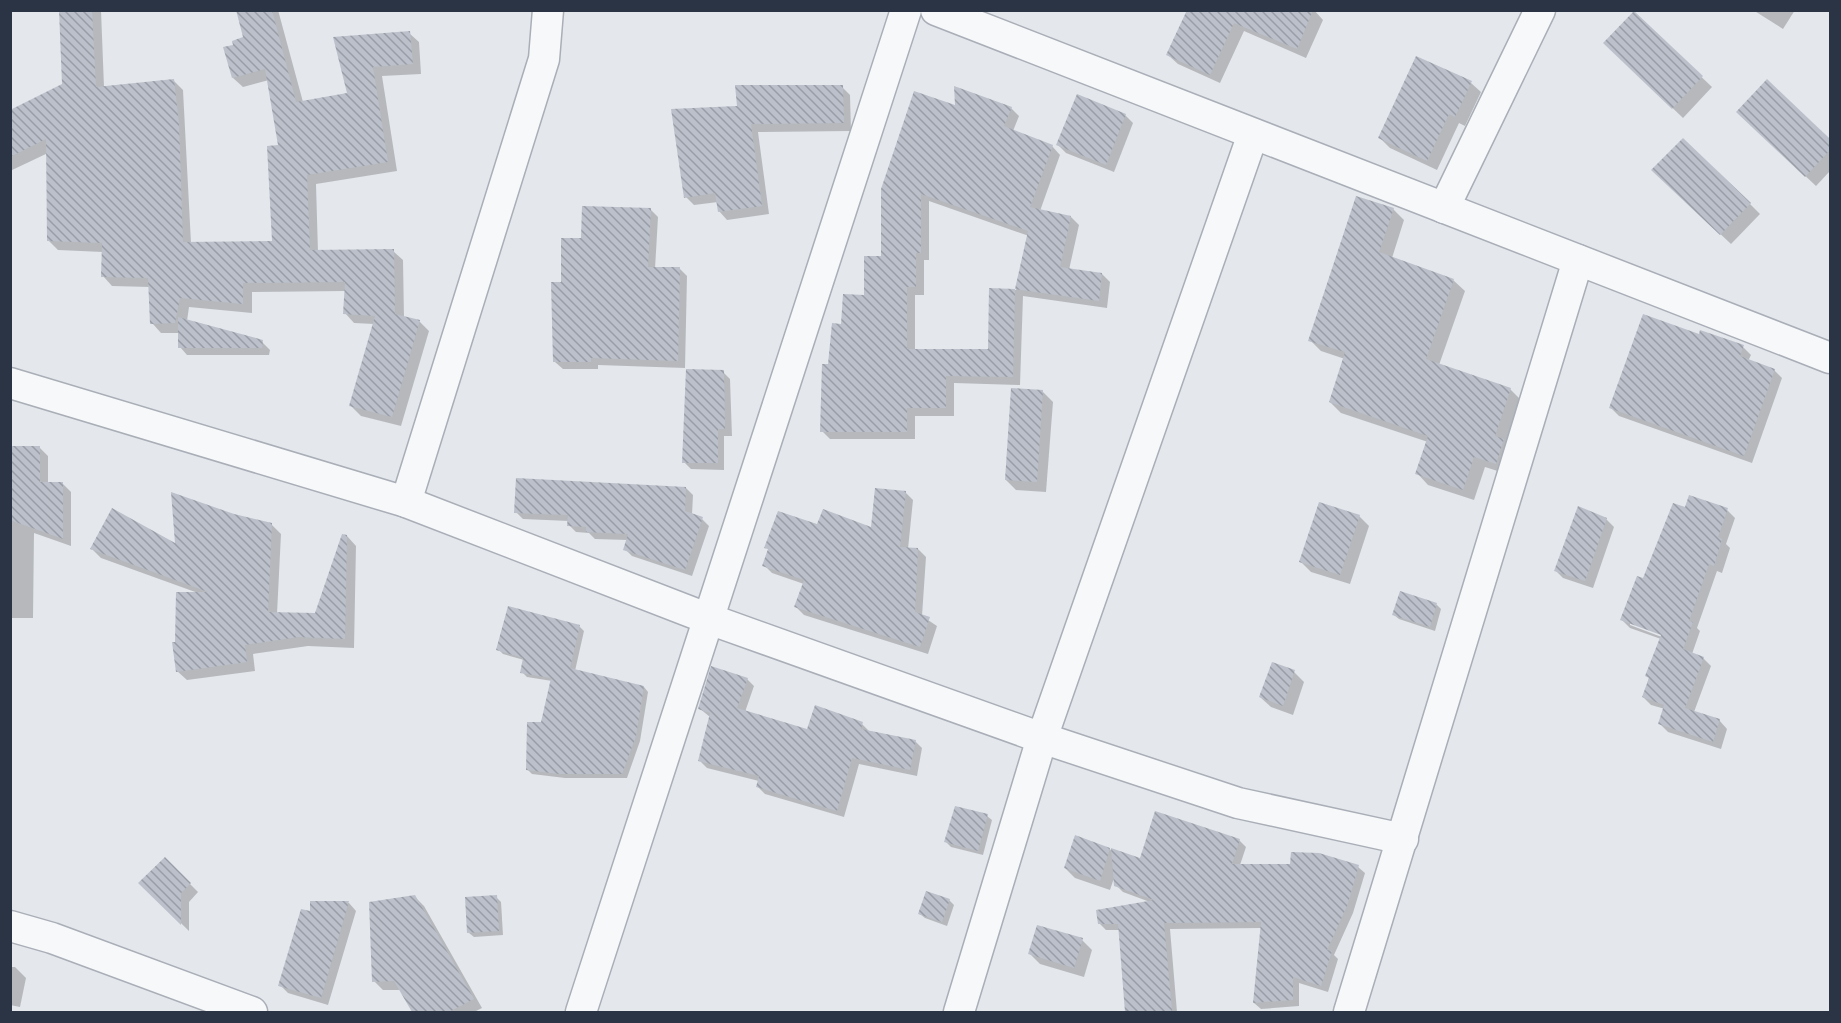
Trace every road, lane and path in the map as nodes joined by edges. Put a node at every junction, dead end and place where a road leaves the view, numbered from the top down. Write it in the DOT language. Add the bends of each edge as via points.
graph roads {
  1 [pos="548,10"];
  2 [pos="906,10"];
  3 [pos="936,10"];
  4 [pos="1540,10"];
  5 [pos="1253,134"];
  6 [pos="1444,208"];
  7 [pos="1578,260"];
  8 [pos="1830,358"];
  9 [pos="10,383"];
  10 [pos="406,502"];
  11 [pos="709,619"];
  12 [pos="1042,738"];
  13 [pos="1403,839"];
  14 [pos="10,926"];
  15 [pos="251,1012"];
  16 [pos="581,1012"];
  17 [pos="959,1012"];
  18 [pos="1349,1012"];
  1 -- 10 [label="street" via="544,59"];
  2 -- 11 [label="street"];
  3 -- 5 [label="street"];
  4 -- 6 [label="street"];
  5 -- 6 [label="street"];
  5 -- 12 [label="street"];
  6 -- 7 [label="street"];
  7 -- 8 [label="street"];
  7 -- 13 [label="street"];
  9 -- 10 [label="street"];
  10 -- 11 [label="street"];
  11 -- 12 [label="street"];
  11 -- 16 [label="street"];
  12 -- 13 [label="street" via="1238,802"];
  12 -- 17 [label="street"];
  13 -- 18 [label="street"];
  14 -- 15 [label="street"];
}
